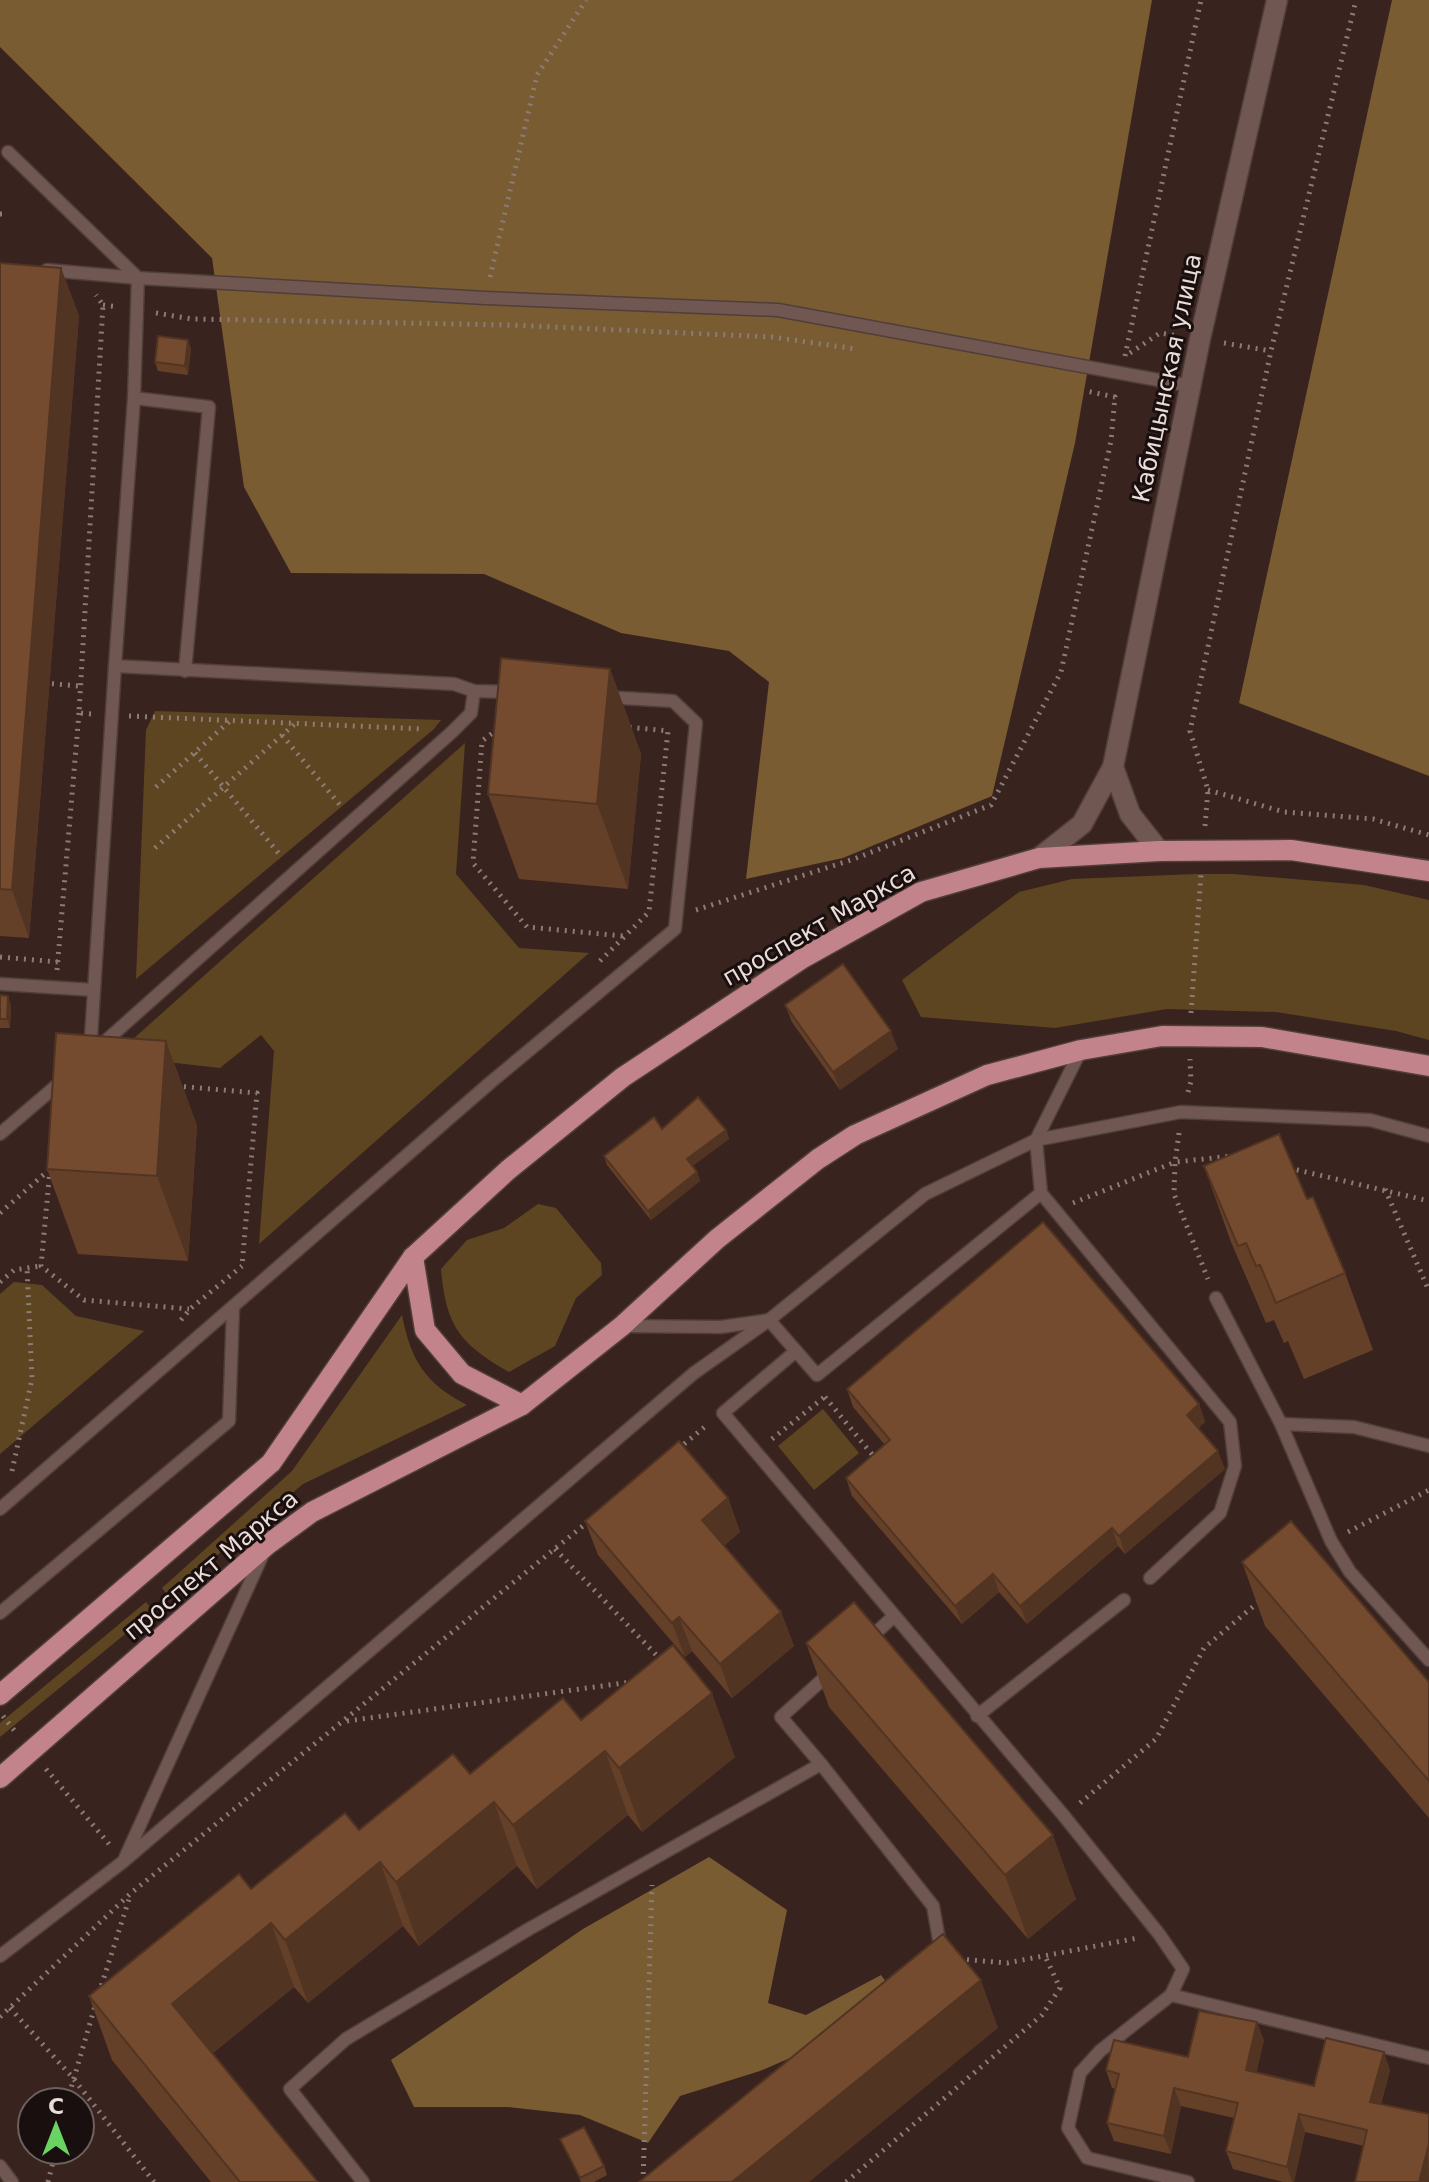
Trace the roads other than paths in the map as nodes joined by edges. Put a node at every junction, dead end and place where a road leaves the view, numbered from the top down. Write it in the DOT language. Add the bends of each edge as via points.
graph roads {
  1 [pos="1277,0"];
  2 [pos="8,152"];
  3 [pos="31,268"];
  4 [pos="138,278"];
  5 [pos="1191,386"];
  6 [pos="134,398"];
  7 [pos="115,666"];
  8 [pos="185,671"];
  9 [pos="474,691"];
  10 [pos="520,693"];
  11 [pos="596,697"];
  12 [pos="1113,767"];
  13 [pos="1159,851"];
  14 [pos="1039,858"];
  15 [pos="1429,871"];
  16 [pos="0,984"];
  17 [pos="94,990"];
  18 [pos="1081,1050"];
  19 [pos="86,1059"];
  20 [pos="1429,1066"];
  21 [pos="0,1134"];
  22 [pos="1429,1136"];
  23 [pos="1036,1140"];
  24 [pos="1041,1193"];
  25 [pos="413,1257"];
  26 [pos="1216,1298"];
  27 [pos="233,1308"];
  28 [pos="769,1320"];
  29 [pos="622,1326"];
  30 [pos="796,1351"];
  31 [pos="522,1405"];
  32 [pos="1281,1424"];
  33 [pos="1429,1446"];
  34 [pos="0,1509"];
  35 [pos="267,1545"];
  36 [pos="1150,1578"];
  37 [pos="1124,1600"];
  38 [pos="0,1613"];
  39 [pos="894,1616"];
  40 [pos="860,1646"];
  41 [pos="1429,1660"];
  42 [pos="838,1666"];
  43 [pos="0,1695"];
  44 [pos="977,1716"];
  45 [pos="821,1764"];
  46 [pos="0,1778"];
  47 [pos="124,1861"];
  48 [pos="0,1956"];
  49 [pos="930,1967"];
  50 [pos="1171,1995"];
  51 [pos="1429,2058"];
  52 [pos="0,2166"];
  53 [pos="12,2182"];
  54 [pos="363,2182"];
  55 [pos="1188,2182"];
  1 -- 5 [label="street, Кабицынская улица"];
  2 -- 4 [label="lane"];
  3 -- 4 [label="lane"];
  4 -- 5 [label="lane" via="778,310"];
  4 -- 6 [label="lane"];
  5 -- 12 [label="street, Кабицынская улица"];
  6 -- 7 [label="lane"];
  6 -- 8 [label="lane" via="209,407"];
  7 -- 8 [label="lane"];
  7 -- 17 [label="lane"];
  8 -- 9 [label="lane" via="454,684"];
  9 -- 10 [label="lane"];
  9 -- 19 [label="lane" via="471,713 452,732"];
  11 -- 27 [label="lane" via="673,701 696,723 675,929"];
  12 -- 13 [label="street" via="1130,814"];
  12 -- 14 [label="street" via="1082,824"];
  13 -- 14 [label="main road, проспект Маркса"];
  13 -- 15 [label="main road, проспект Маркса" via="1291,850"];
  14 -- 25 [label="main road, проспект Маркса" via="921,892 803,958 623,1077 508,1170"];
  16 -- 17 [label="lane"];
  17 -- 19 [label="lane"];
  18 -- 20 [label="main road, проспект Маркса" via="1162,1036 1262,1037"];
  18 -- 23 [label="lane"];
  18 -- 29 [label="main road, проспект Маркса" via="987,1075 855,1135 717,1239"];
  19 -- 21 [label="lane"];
  22 -- 23 [label="lane" via="1370,1120 1181,1112"];
  23 -- 24 [label="lane"];
  23 -- 28 [label="lane" via="925,1194"];
  24 -- 30 [label="lane" via="817,1375"];
  24 -- 36 [label="lane" via="1230,1422 1235,1466 1220,1513"];
  25 -- 31 [label="main road" via="425,1330 462,1374"];
  25 -- 43 [label="main road, проспект Маркса" via="271,1463"];
  26 -- 32 [label="lane"];
  27 -- 34 [label="lane"];
  27 -- 38 [label="lane" via="229,1421"];
  28 -- 29 [label="lane" via="721,1327"];
  28 -- 30 [label="lane"];
  28 -- 47 [label="lane" via="671,1392"];
  29 -- 31 [label="main road, проспект Маркса"];
  30 -- 39 [label="lane" via="723,1413"];
  31 -- 35 [label="main road, проспект Маркса" via="312,1512"];
  32 -- 33 [label="lane" via="1354,1427"];
  32 -- 41 [label="lane" via="1331,1541 1350,1572"];
  35 -- 46 [label="main road, проспект Маркса"];
  35 -- 47 [label="lane"];
  37 -- 44 [label="lane"];
  39 -- 40 [label="lane"];
  39 -- 44 [label="lane"];
  42 -- 45 [label="lane" via="781,1717"];
  44 -- 50 [label="lane" via="1159,1934 1183,1969"];
  45 -- 49 [label="lane" via="933,1906 942,1957"];
  45 -- 54 [label="lane" via="346,2039 290,2089"];
  47 -- 48 [label="lane"];
  50 -- 51 [label="lane"];
  50 -- 55 [label="lane" via="1080,2073 1068,2128 1087,2158"];
  52 -- 53 [label="lane"];
}
